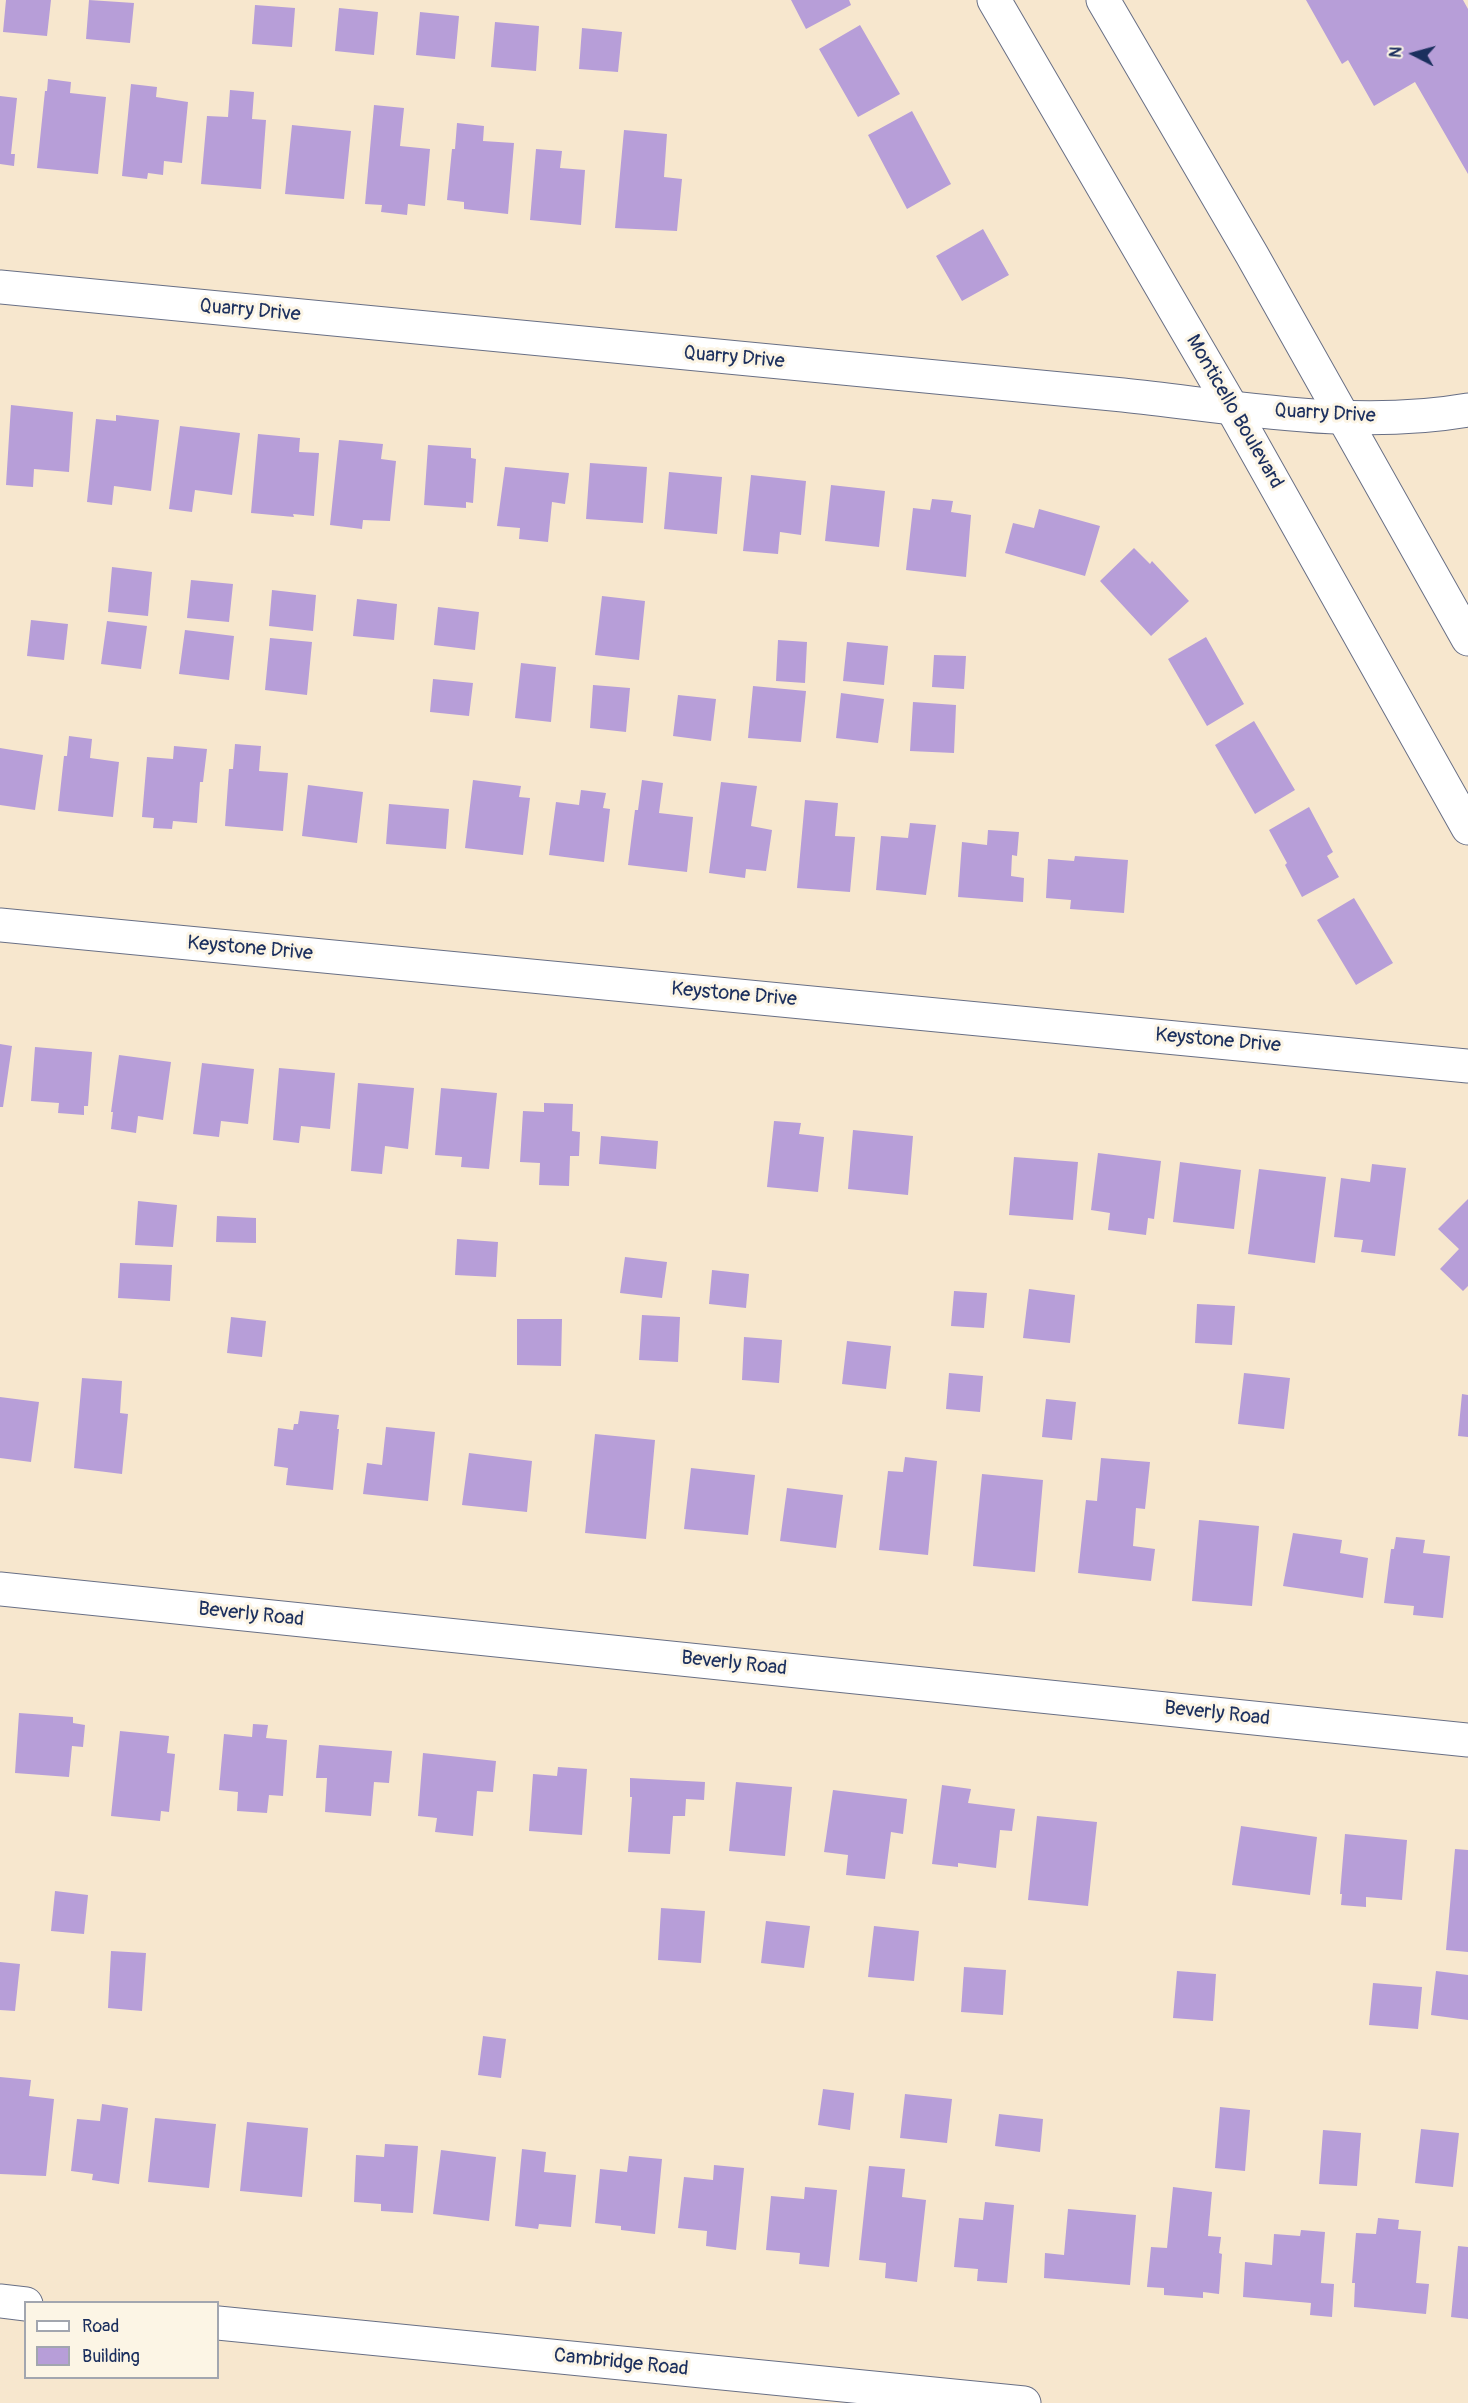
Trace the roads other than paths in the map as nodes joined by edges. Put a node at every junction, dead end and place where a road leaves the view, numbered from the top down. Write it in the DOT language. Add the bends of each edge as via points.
graph roads {
  1 [pos="994,0"];
  2 [pos="1103,0"];
  3 [pos="0,287"];
  4 [pos="1232,408"];
  5 [pos="1468,410"];
  6 [pos="1342,417"];
  7 [pos="1468,639"];
  8 [pos="1468,828"];
  9 [pos="0,925"];
  10 [pos="1468,1065"];
  11 [pos="0,1589"];
  12 [pos="1468,1740"];
  13 [pos="0,2301"];
  14 [pos="24,2304"];
  15 [pos="219,2323"];
  16 [pos="982,2401"];
  17 [pos="1024,2403"];
  1 -- 4 [label="street, Monticello Boulevard"];
  2 -- 6 [label="street"];
  3 -- 4 [label="street, Quarry Drive"];
  4 -- 6 [label="street, Quarry Drive"];
  4 -- 8 [label="street, Monticello Boulevard"];
  5 -- 6 [label="street, Quarry Drive" via="1424,417"];
  6 -- 7 [label="street"];
  9 -- 10 [label="street, Keystone Drive"];
  11 -- 12 [label="street, Beverly Road"];
  13 -- 14 [label="street"];
  15 -- 16 [label="street, Cambridge Road"];
  16 -- 17 [label="street, Cambridge Road"];
}
